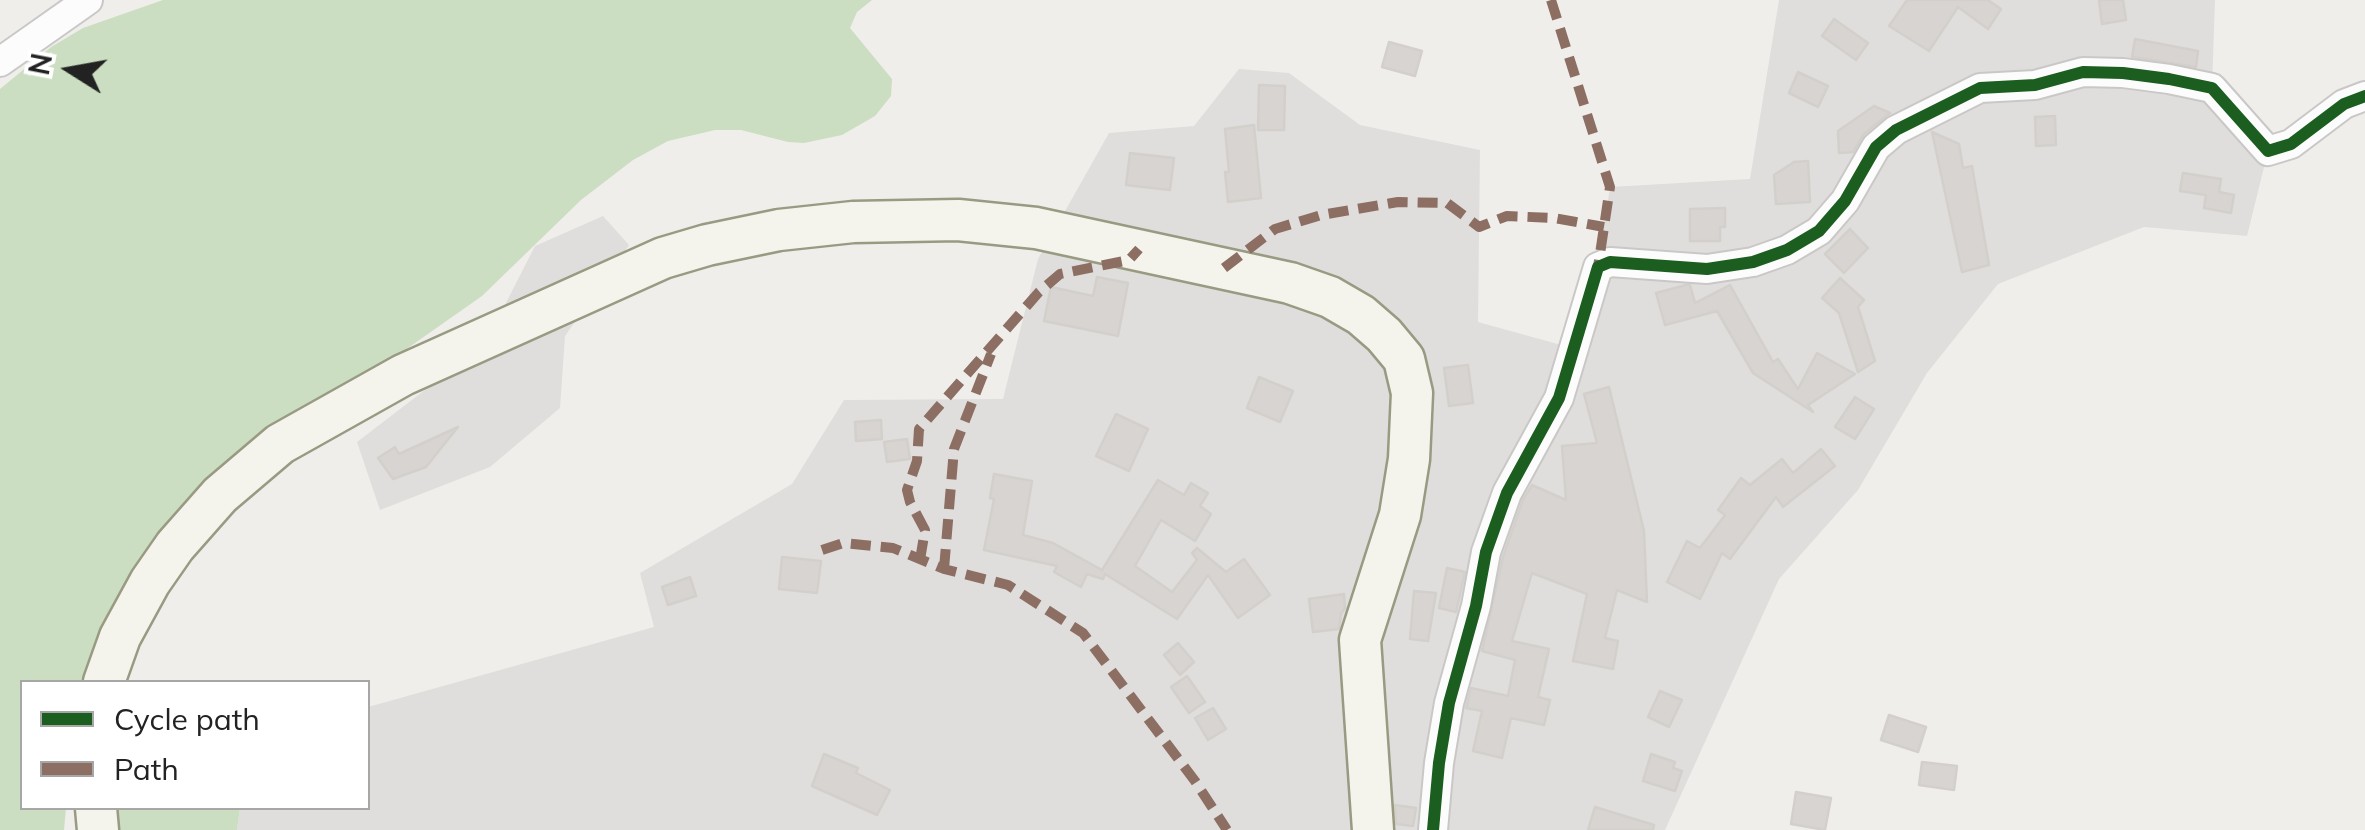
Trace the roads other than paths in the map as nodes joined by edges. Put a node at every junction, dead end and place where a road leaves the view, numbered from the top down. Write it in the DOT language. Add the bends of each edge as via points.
graph roads {
  1 [pos="88,0"];
  2 [pos="0,62"];
  3 [pos="2365,96"];
  4 [pos="105,680"];
  5 [pos="1372,830"];
  6 [pos="1433,830"];
  1 -- 2 [label="street"];
  3 -- 6 [label="street" via="2268,151 2212,88 2169,78 2084,72 2035,85 1980,88 1896,130 1876,147 1819,231 1787,250 1708,269 1610,262 1598,267 1559,398 1507,493 1486,552 1449,703"];
  4 -- 5 [label="main road" via="150,582 220,495 280,444 402,375 663,258 707,245 853,222 958,220 1036,228 1290,282 1361,315 1404,358 1412,393 1403,496 1360,640"];
}
